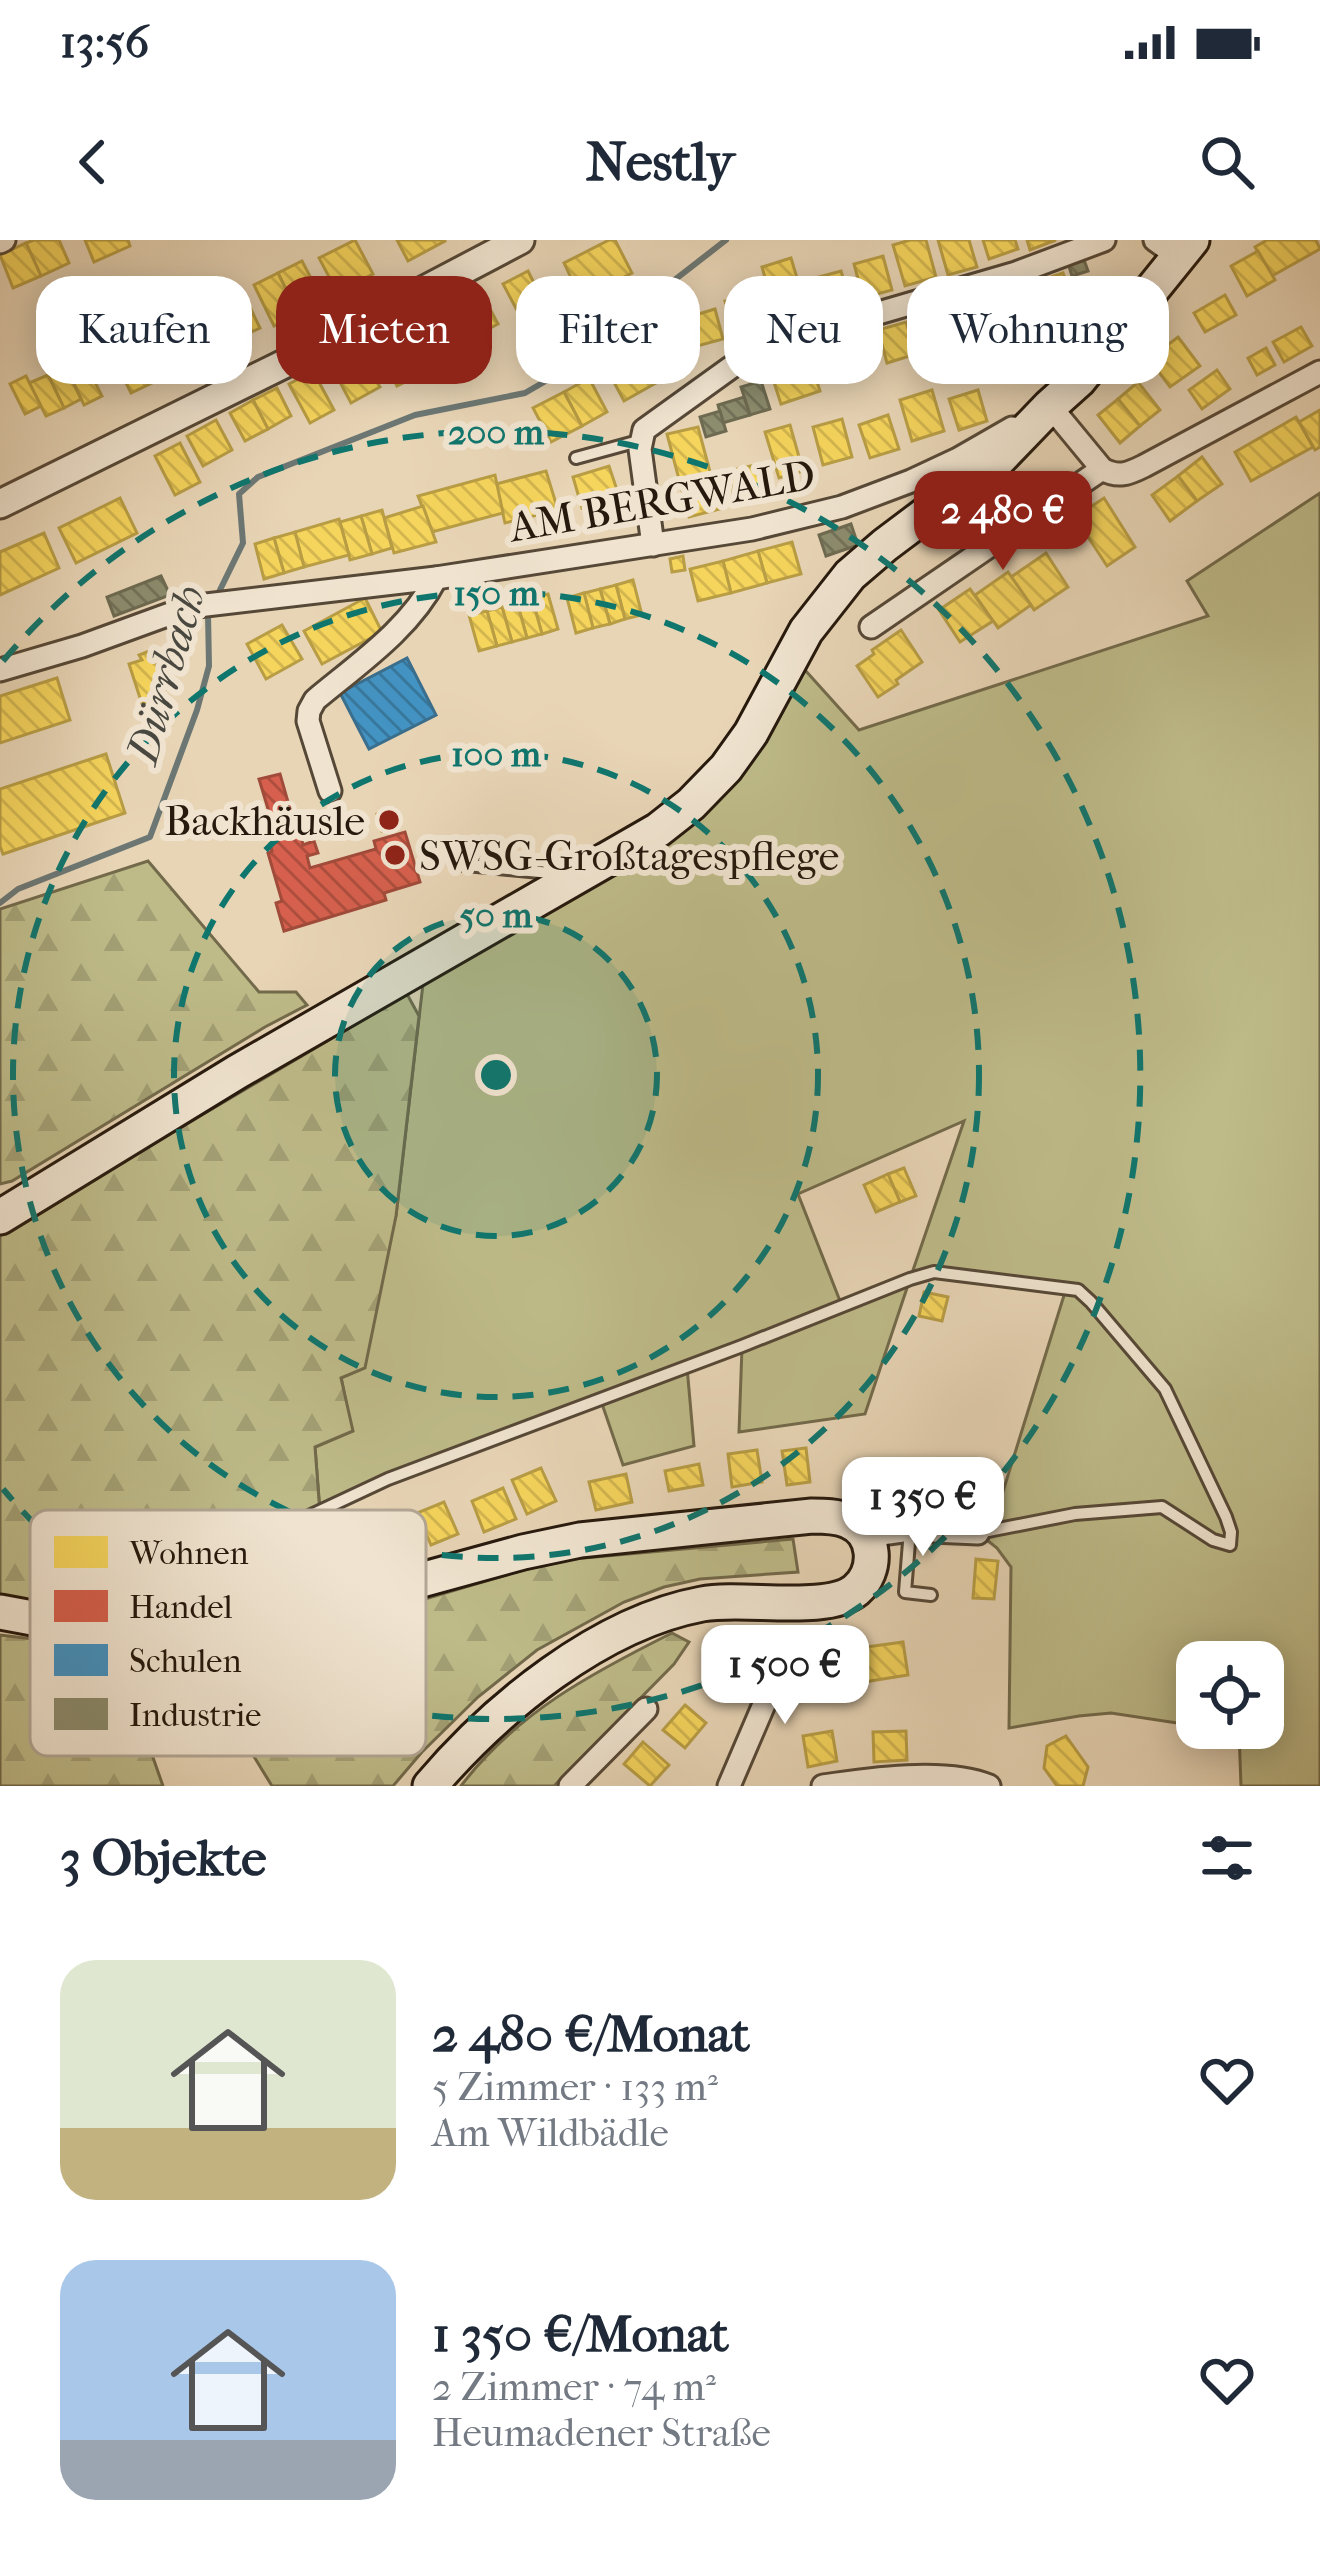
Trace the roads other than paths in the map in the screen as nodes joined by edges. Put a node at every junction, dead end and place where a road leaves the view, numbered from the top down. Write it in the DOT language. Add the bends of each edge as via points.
graph roads {
  1 [pos="520,240"];
  2 [pos="1104,240"];
  3 [pos="1172,245"];
  4 [pos="1320,372"];
  5 [pos="1039,418"];
  6 [pos="642,440"];
  7 [pos="576,458"];
  8 [pos="1102,470"];
  9 [pos="0,503"];
  10 [pos="653,545"];
  11 [pos="436,578"];
  12 [pos="871,627"];
  13 [pos="0,670"];
  14 [pos="330,791"];
  15 [pos="456,864"];
  16 [pos="579,876"];
  17 [pos="0,1216"];
  18 [pos="322,1510"];
  19 [pos="910,1530"];
  20 [pos="979,1533"];
  21 [pos="866,1536"];
  22 [pos="426,1579"];
  23 [pos="932,1595"];
  24 [pos="0,1612"];
  25 [pos="30,1618"];
  26 [pos="789,1646"];
  27 [pos="646,1709"];
  28 [pos="430,1786"];
  29 [pos="570,1786"];
  30 [pos="729,1786"];
  31 [pos="823,1786"];
  32 [pos="989,1786"];
  1 -- 9 [label="street"];
  2 -- 6 [label="street" via="758,348 660,416"];
  3 -- 5 [label="main road" via="1066,368"];
  4 -- 8 [label="street" via="1129,473"];
  5 -- 8 [label="street"];
  5 -- 10 [label="street, AM BERGWALD" via="842,507"];
  5 -- 16 [label="main road" via="973,481 850,575 806,631 751,733 691,804"];
  6 -- 7 [label="lane"];
  6 -- 10 [label="street"];
  8 -- 12 [label="street"];
  10 -- 11 [label="street, AM BERGWALD"];
  11 -- 13 [label="street, AM BERGWALD" via="189,607"];
  11 -- 14 [label="street" via="411,616 309,711"];
  15 -- 16 [label="lane"];
  16 -- 17 [label="main road"];
  18 -- 20 [label="lane" via="910,1279 934,1273 1078,1290 1165,1389 1232,1532 1230,1545 1162,1507"];
  19 -- 20 [label="street"];
  19 -- 21 [label="street"];
  19 -- 23 [label="lane" via="905,1592"];
  21 -- 22 [label="main road" via="847,1520 812,1516 580,1540"];
  21 -- 28 [label="main road" via="868,1575 854,1592 830,1602 708,1602 634,1624 498,1716"];
  24 -- 25 [label="main road"];
  26 -- 30 [label="street"];
  27 -- 29 [label="street"];
  31 -- 32 [label="street" via="916,1777"];
}
